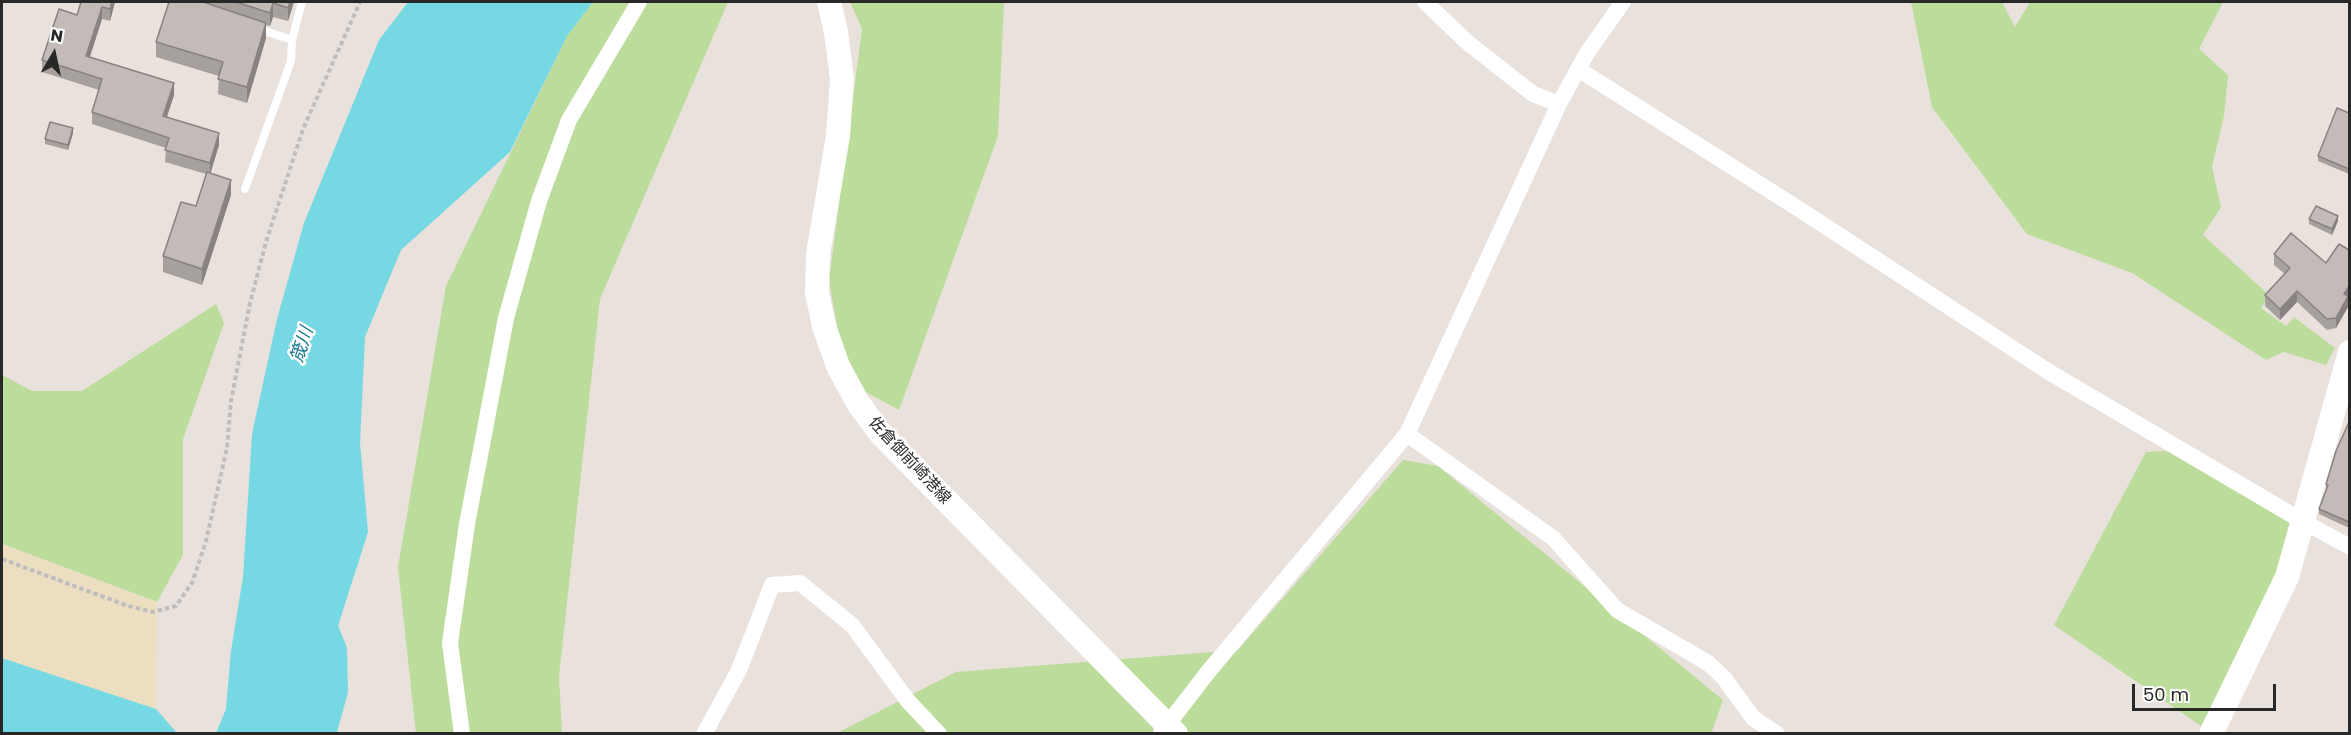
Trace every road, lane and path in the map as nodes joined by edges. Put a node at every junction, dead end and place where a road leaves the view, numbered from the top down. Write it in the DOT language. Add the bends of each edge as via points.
graph roads {
  1 [pos="302,2"];
  2 [pos="360,2"];
  3 [pos="639,2"];
  4 [pos="829,2"];
  5 [pos="1425,2"];
  6 [pos="1623,2"];
  7 [pos="249,26"];
  8 [pos="292,40"];
  9 [pos="1578,69"];
  10 [pos="1559,104"];
  11 [pos="245,189"];
  12 [pos="2349,352"];
  13 [pos="1407,434"];
  14 [pos="2304,522"];
  15 [pos="2349,547"];
  16 [pos="2,559"];
  17 [pos="1168,730"];
  18 [pos="462,734"];
  19 [pos="704,734"];
  20 [pos="939,734"];
  21 [pos="1777,734"];
  22 [pos="2211,734"];
  1 -- 8 [label="lane"];
  2 -- 16 [label="path" via="303,129 266,242 231,401 227,448 192,584 176,606 153,612"];
  3 -- 18 [label="street" via="569,120 539,201 506,318 467,524 450,643"];
  4 -- 17 [label="main road, 佐倉御前崎港線" via="842,79 838,136 818,254 818,293 838,366 858,404 881,434"];
  5 -- 10 [label="street" via="1467,42 1533,94"];
  6 -- 9 [label="street"];
  7 -- 8 [label="lane"];
  8 -- 11 [label="lane" via="291,61"];
  9 -- 10 [label="street"];
  9 -- 14 [label="street" via="2049,372"];
  10 -- 13 [label="street"];
  12 -- 14 [label="main road"];
  13 -- 17 [label="street"];
  13 -- 21 [label="street" via="1553,538 1617,610 1708,663 1754,718"];
  14 -- 15 [label="street"];
  14 -- 22 [label="main road" via="2287,577"];
  19 -- 20 [label="street" via="739,670 772,585 800,583 852,625 908,701"];
}
